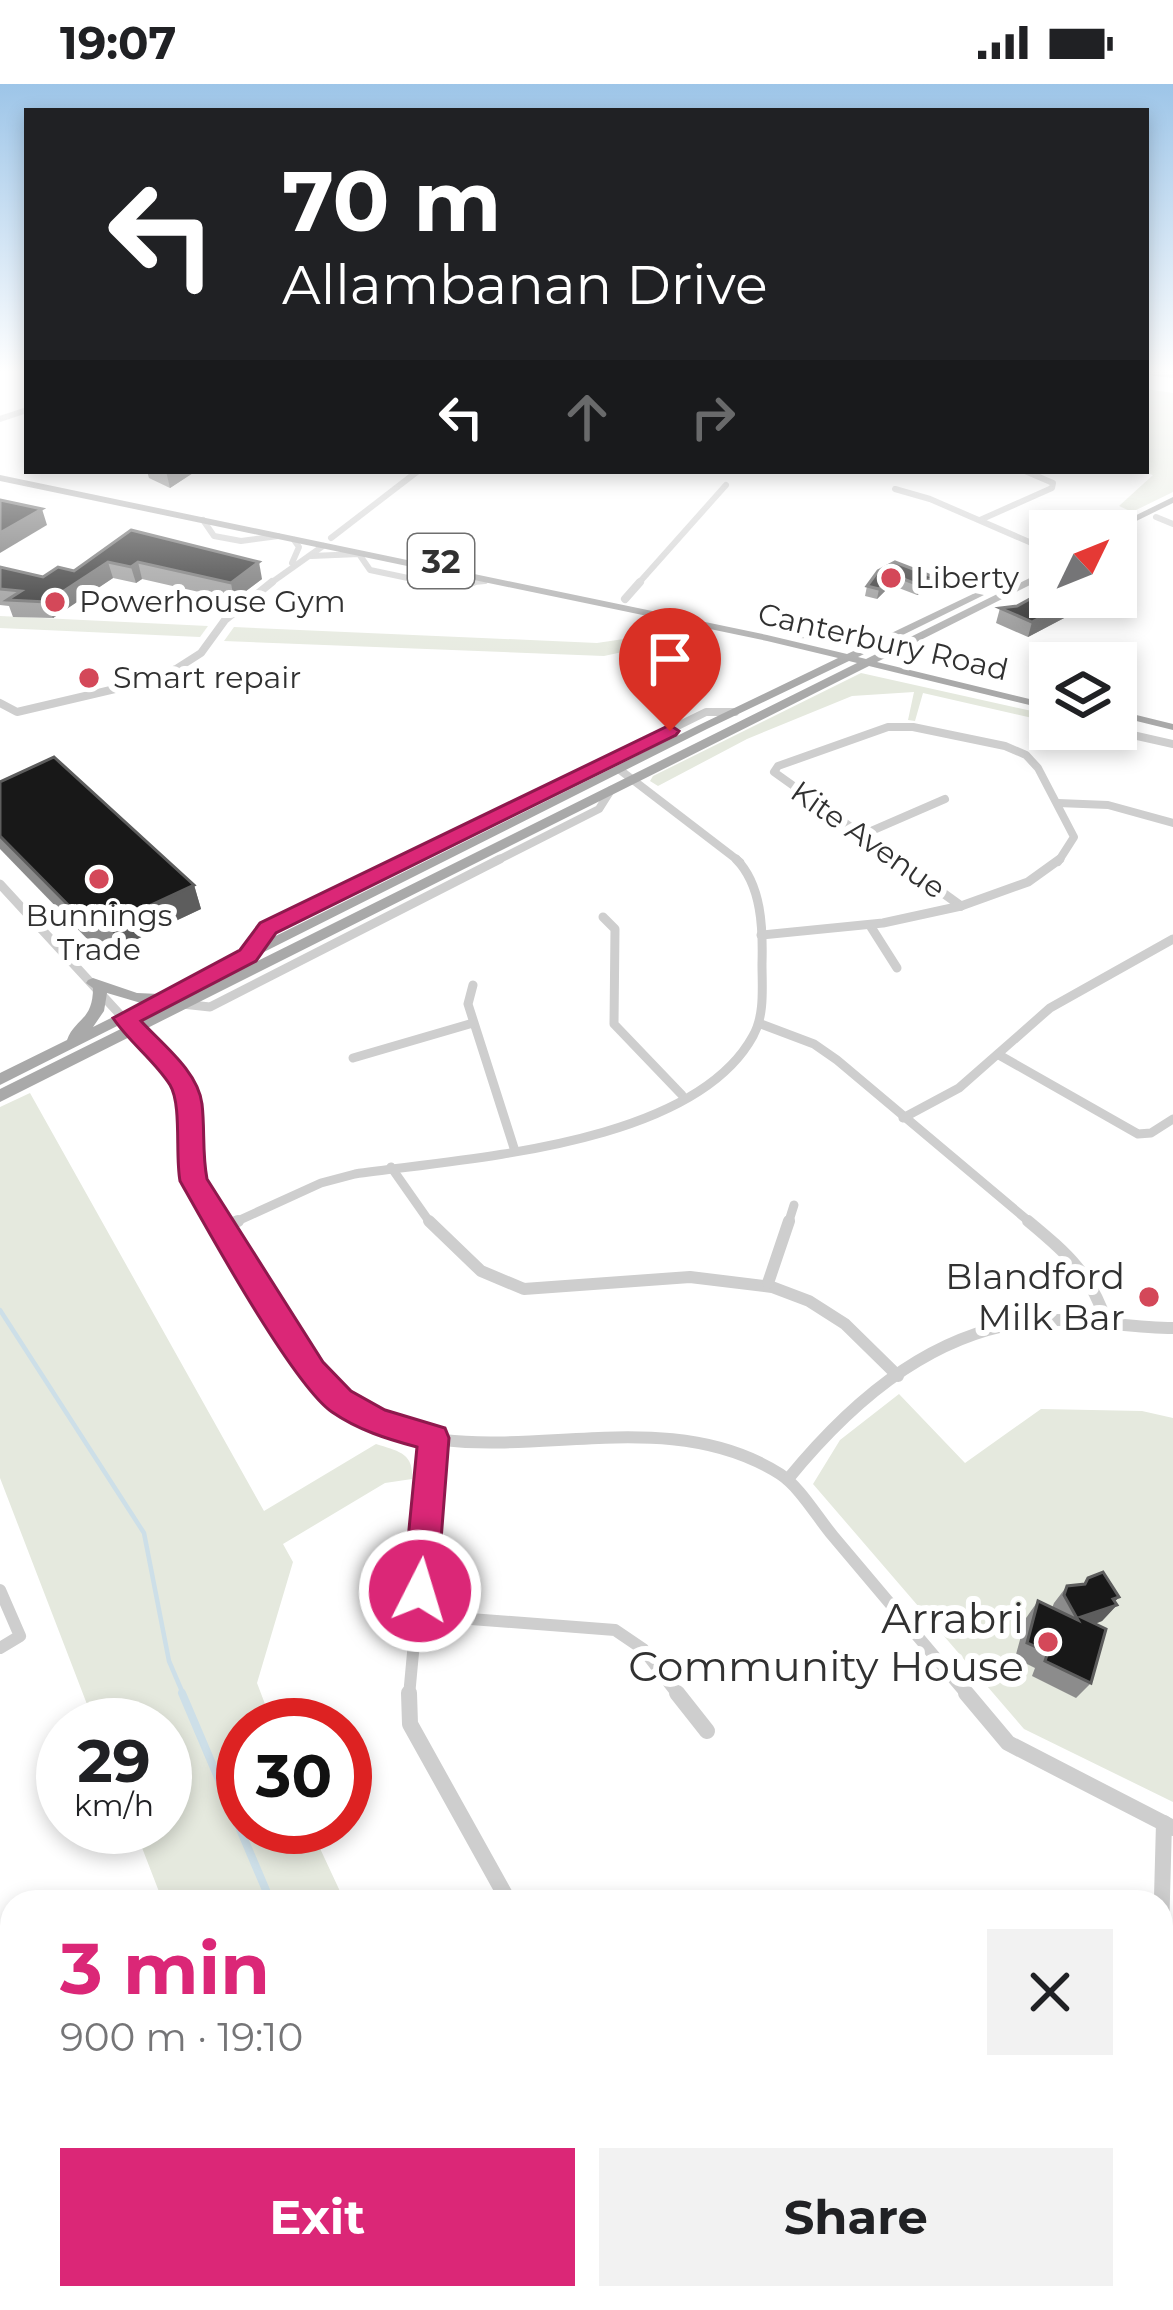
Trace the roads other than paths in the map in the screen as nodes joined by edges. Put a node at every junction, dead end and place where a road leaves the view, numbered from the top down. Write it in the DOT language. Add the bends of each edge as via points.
graph roads {
  1 [pos="4,475"];
  2 [pos="413,475"];
  3 [pos="1034,475"];
  4 [pos="726,485"];
  5 [pos="895,489"];
  6 [pos="102,495"];
  7 [pos="1173,500"];
  8 [pos="1173,509"];
  9 [pos="1150,515"];
  10 [pos="980,520"];
  11 [pos="1137,520"];
  12 [pos="1137,523"];
  13 [pos="1173,524"];
  14 [pos="293,540"];
  15 [pos="1029,542"];
  16 [pos="323,543"];
  17 [pos="359,554"];
  18 [pos="308,557"];
  19 [pos="292,563"];
  20 [pos="1029,570"];
  21 [pos="279,578"];
  22 [pos="522,582"];
  23 [pos="1029,582"];
  24 [pos="625,599"];
  25 [pos="891,637"];
  26 [pos="798,640"];
  27 [pos="915,640"];
  28 [pos="885,654"];
  29 [pos="868,656"];
  30 [pos="921,659"];
  31 [pos="852,664"];
  32 [pos="810,677"];
  33 [pos="1029,689"];
  34 [pos="985,690"];
  35 [pos="1029,702"];
  36 [pos="0,703"];
  37 [pos="735,712"];
  38 [pos="1137,718"];
  39 [pos="1173,727"];
  40 [pos="1137,731"];
  41 [pos="1137,736"];
  42 [pos="1172,743"];
  43 [pos="620,770"];
  44 [pos="633,778"];
  45 [pos="945,799"];
  46 [pos="1058,803"];
  47 [pos="1173,823"];
  48 [pos="475,827"];
  49 [pos="504,827"];
  50 [pos="862,835"];
  51 [pos="0,884"];
  52 [pos="963,907"];
  53 [pos="603,917"];
  54 [pos="871,927"];
  55 [pos="761,934"];
  56 [pos="1173,939"];
  57 [pos="248,955"];
  58 [pos="897,968"];
  59 [pos="473,985"];
  60 [pos="96,986"];
  61 [pos="162,999"];
  62 [pos="130,1023"];
  63 [pos="473,1023"];
  64 [pos="761,1024"];
  65 [pos="64,1048"];
  66 [pos="999,1055"];
  67 [pos="352,1058"];
  68 [pos="0,1080"];
  69 [pos="682,1095"];
  70 [pos="0,1096"];
  71 [pos="904,1118"];
  72 [pos="1173,1119"];
  73 [pos="514,1151"];
  74 [pos="391,1167"];
  75 [pos="794,1204"];
  76 [pos="222,1228"];
  77 [pos="768,1283"];
  78 [pos="1108,1326"];
  79 [pos="1173,1328"];
  80 [pos="898,1376"];
  81 [pos="434,1438"];
  82 [pos="788,1479"];
  83 [pos="0,1590"];
  84 [pos="418,1615"];
  85 [pos="0,1648"];
  86 [pos="707,1731"];
  87 [pos="1168,1826"];
  88 [pos="502,1890"];
  89 [pos="1164,1890"];
  1 -- 6 [label="main road, Canterbury Road / 32"];
  2 -- 16 [label="street"];
  3 -- 10 [label="street" via="1052,488"];
  4 -- 24 [label="street"];
  5 -- 10 [label="street"];
  6 -- 14 [label="main road, Canterbury Road / 32"];
  6 -- 16 [label="main road, Canterbury Road / 32"];
  7 -- 9 [label="main road"];
  8 -- 9 [label="main road"];
  9 -- 11 [label="main road"];
  9 -- 12 [label="main road"];
  9 -- 13 [label="street"];
  10 -- 15 [label="street"];
  14 -- 16 [label="main road, Canterbury Road / 32"];
  14 -- 19 [label="street"];
  16 -- 17 [label="main road, Canterbury Road / 32"];
  16 -- 18 [label="street"];
  16 -- 19 [label="street"];
  16 -- 22 [label="main road, Canterbury Road / 32"];
  17 -- 18 [label="street"];
  17 -- 22 [label="main road, Canterbury Road / 32"];
  18 -- 21 [label="street"];
  19 -- 21 [label="street"];
  20 -- 25 [label="main road"];
  21 -- 36 [label="street" via="225,620 202,652 141,682 17,712"];
  22 -- 24 [label="main road, Canterbury Road / 32"];
  22 -- 26 [label="main road, Canterbury Road / 32"];
  23 -- 27 [label="main road"];
  24 -- 26 [label="main road, Canterbury Road / 32"];
  25 -- 26 [label="main road"];
  25 -- 29 [label="main road"];
  26 -- 29 [label="main road, Canterbury Road / 32"];
  26 -- 31 [label="main road, Canterbury Road / 32"];
  26 -- 32 [label="main road" via="820,664"];
  27 -- 28 [label="main road"];
  27 -- 30 [label="main road"];
  28 -- 29 [label="main road"];
  28 -- 30 [label="main road, Canterbury Road"];
  29 -- 31 [label="main road"];
  29 -- 34 [label="main road, Canterbury Road / 32"];
  30 -- 33 [label="main road, Canterbury Road"];
  31 -- 32 [label="main road"];
  31 -- 34 [label="main road, Canterbury Road"];
  31 -- 44 [label="main road"];
  32 -- 37 [label="main road"];
  34 -- 35 [label="main road, Canterbury Road / 32"];
  37 -- 43 [label="main road"];
  37 -- 48 [label="street" via="706,712"];
  38 -- 39 [label="main road"];
  40 -- 42 [label="main road"];
  41 -- 42 [label="street"];
  43 -- 44 [label="street"];
  43 -- 49 [label="main road"];
  44 -- 55 [label="street" via="740,862 756,891"];
  44 -- 62 [label="main road"];
  45 -- 50 [label="street"];
  46 -- 47 [label="street" via="1108,805"];
  46 -- 50 [label="street, Kite Avenue" via="1017,750 913,727 867,732 778,766 774,772"];
  46 -- 52 [label="street" via="1074,837 1070,851"];
  48 -- 49 [label="street"];
  48 -- 57 [label="street" via="268,928"];
  49 -- 57 [label="main road"];
  50 -- 52 [label="street, Kite Avenue"];
  51 -- 60 [label="street"];
  52 -- 54 [label="street"];
  53 -- 69 [label="street" via="614,928 614,1024"];
  54 -- 55 [label="street"];
  54 -- 58 [label="street"];
  55 -- 64 [label="street"];
  56 -- 66 [label="street" via="1050,1008"];
  57 -- 61 [label="main road"];
  59 -- 63 [label="street"];
  60 -- 61 [label="main road"];
  60 -- 62 [label="street"];
  60 -- 65 [label="main road" via="94,1016"];
  61 -- 62 [label="main road"];
  62 -- 65 [label="main road"];
  62 -- 70 [label="main road"];
  62 -- 76 [label="street" via="182,1082 194,1181"];
  63 -- 67 [label="street"];
  63 -- 73 [label="street"];
  64 -- 69 [label="street" via="738,1060"];
  64 -- 71 [label="street" via="814,1044"];
  65 -- 68 [label="main road"];
  66 -- 71 [label="street"];
  66 -- 72 [label="street" via="1132,1132 1150,1133"];
  69 -- 73 [label="street" via="599,1136"];
  71 -- 78 [label="street" via="1071,1257 1096,1289"];
  73 -- 74 [label="street"];
  74 -- 76 [label="street" via="322,1183"];
  74 -- 77 [label="street" via="447,1243 493,1282 524,1289 730,1276"];
  75 -- 77 [label="street"];
  76 -- 81 [label="street" via="312,1371 340,1401"];
  77 -- 80 [label="street" via="845,1324"];
  78 -- 79 [label="street"];
  78 -- 80 [label="street" via="1049,1319 993,1326"];
  80 -- 82 [label="street" via="840,1416"];
  81 -- 82 [label="street" via="678,1437 731,1450"];
  81 -- 84 [label="street"];
  82 -- 87 [label="street" via="1008,1743"];
  83 -- 85 [label="street" via="20,1636"];
  84 -- 86 [label="street" via="615,1630 643,1649"];
  84 -- 88 [label="street" via="410,1724"];
  87 -- 89 [label="street"];
}
